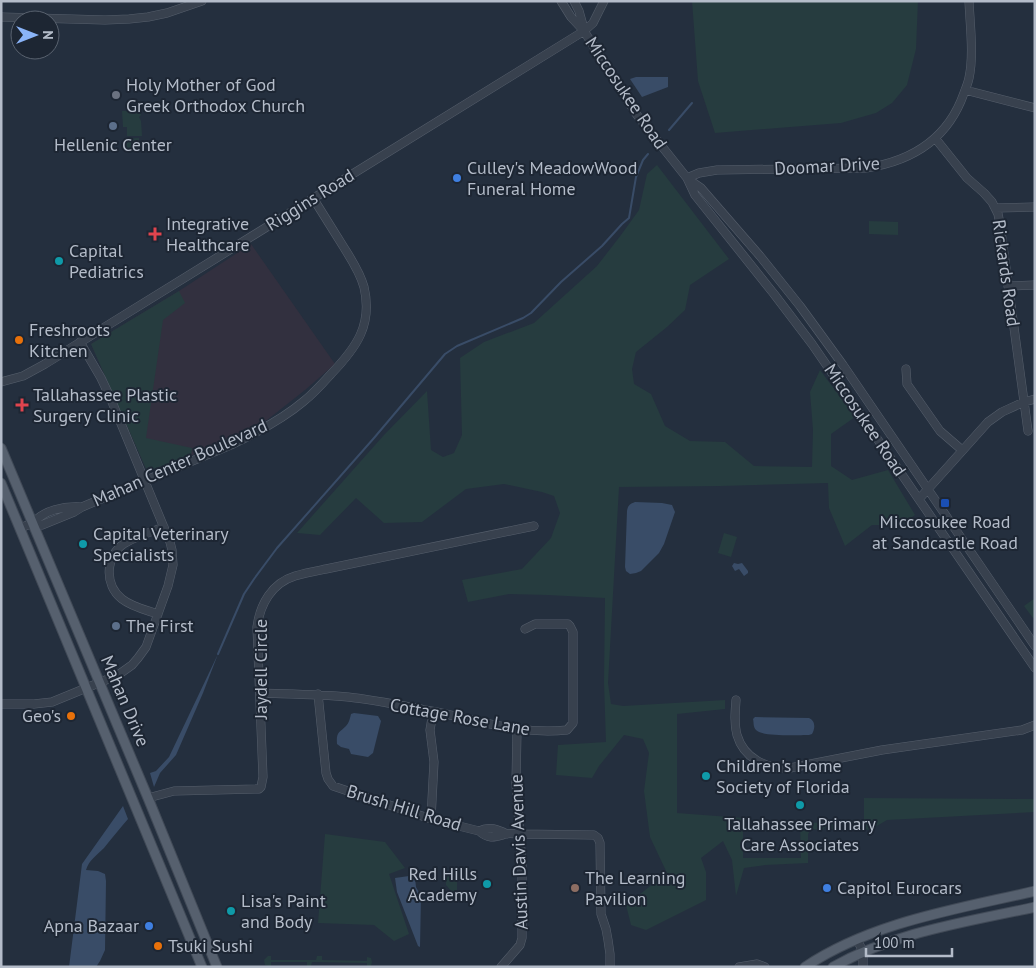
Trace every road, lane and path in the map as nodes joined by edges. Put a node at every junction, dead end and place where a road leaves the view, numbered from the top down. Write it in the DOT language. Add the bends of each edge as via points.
graph roads {
  1 [pos="202,1"];
  2 [pos="561,1"];
  3 [pos="574,1"];
  4 [pos="604,1"];
  5 [pos="969,1"];
  6 [pos="1,18"];
  7 [pos="584,31"];
  8 [pos="965,90"];
  9 [pos="1035,108"];
  10 [pos="935,138"];
  11 [pos="687,178"];
  12 [pos="313,198"];
  13 [pos="995,208"];
  14 [pos="1035,208"];
  15 [pos="1035,285"];
  16 [pos="784,286"];
  17 [pos="1008,286"];
  18 [pos="774,294"];
  19 [pos="80,342"];
  20 [pos="906,369"];
  21 [pos="1,382"];
  22 [pos="1035,399"];
  23 [pos="1024,402"];
  24 [pos="1028,431"];
  25 [pos="1,448"];
  26 [pos="962,450"];
  27 [pos="145,480"];
  28 [pos="1,484"];
  29 [pos="928,490"];
  30 [pos="919,499"];
  31 [pos="33,524"];
  32 [pos="164,526"];
  33 [pos="534,526"];
  34 [pos="20,528"];
  35 [pos="158,614"];
  36 [pos="525,629"];
  37 [pos="1035,646"];
  38 [pos="1035,668"];
  39 [pos="99,683"];
  40 [pos="87,688"];
  41 [pos="260,693"];
  42 [pos="318,694"];
  43 [pos="736,700"];
  44 [pos="1,704"];
  45 [pos="433,712"];
  46 [pos="1035,725"];
  47 [pos="517,729"];
  48 [pos="138,776"];
  49 [pos="128,790"];
  50 [pos="148,798"];
  51 [pos="431,819"];
  52 [pos="519,834"];
  53 [pos="1035,892"];
  54 [pos="1035,907"];
  55 [pos="945,912"];
  56 [pos="951,926"];
  57 [pos="857,939"];
  58 [pos="863,952"];
  59 [pos="202,967"];
  60 [pos="217,967"];
  61 [pos="501,967"];
  62 [pos="610,967"];
  63 [pos="739,967"];
  64 [pos="765,967"];
  65 [pos="805,967"];
  66 [pos="833,967"];
  67 [pos="863,967"];
  1 -- 6 [label="street" via="167,13 129,19"];
  2 -- 7 [label="street, Miccosukee Road"];
  3 -- 7 [label="street, Miccosukee Road"];
  4 -- 7 [label="street, Riggins Road" via="593,23"];
  5 -- 8 [label="street, Doomar Drive" via="971,61"];
  7 -- 11 [label="street, Miccosukee Road" via="637,115"];
  7 -- 12 [label="street, Riggins Road"];
  8 -- 9 [label="street"];
  8 -- 10 [label="street, Doomar Drive" via="953,118"];
  10 -- 11 [label="street, Doomar Drive" via="895,162 866,168 717,170"];
  10 -- 13 [label="street, Rickards Road"];
  11 -- 16 [label="street, Miccosukee Road" via="701,188"];
  11 -- 18 [label="street, Miccosukee Road" via="695,195"];
  12 -- 19 [label="street, Riggins Road"];
  12 -- 27 [label="street, Mahan Center Boulevard" via="356,267 364,287 365,320 359,340 296,408 254,434"];
  13 -- 14 [label="street"];
  13 -- 17 [label="street, Rickards Road"];
  15 -- 17 [label="street"];
  16 -- 18 [label="street"];
  16 -- 29 [label="street, Miccosukee Road"];
  17 -- 23 [label="street, Rickards Road"];
  18 -- 30 [label="street, Miccosukee Road"];
  19 -- 21 [label="street, Riggins Road" via="23,376"];
  19 -- 27 [label="street" via="101,378"];
  20 -- 26 [label="street" via="908,384 940,431"];
  22 -- 23 [label="street"];
  23 -- 24 [label="street, Rickards Road"];
  23 -- 26 [label="street" via="988,422"];
  25 -- 31 [label="main road, Mahan Drive"];
  26 -- 29 [label="street"];
  27 -- 31 [label="street, Mahan Center Boulevard" via="82,507 68,506 51,511 39,516"];
  27 -- 32 [label="street"];
  28 -- 34 [label="main road, Mahan Drive"];
  29 -- 30 [label="street"];
  29 -- 37 [label="street, Miccosukee Road"];
  30 -- 38 [label="street, Miccosukee Road"];
  31 -- 34 [label="street, Mahan Center Boulevard"];
  31 -- 39 [label="main road, Mahan Drive"];
  32 -- 35 [label="street" via="173,565"];
  32 -- 35 [label="street" via="120,547 111,560 109,571 114,591 123,600"];
  33 -- 41 [label="street, Jaydell Circle" via="286,579 270,592 258,618"];
  34 -- 40 [label="main road, Mahan Drive"];
  35 -- 39 [label="street" via="138,658 118,675"];
  36 -- 47 [label="street, Cottage Rose Lane" via="535,624 570,626 573,632 573,724 567,730 556,731"];
  39 -- 40 [label="street"];
  39 -- 48 [label="main road, Mahan Drive"];
  40 -- 44 [label="street" via="43,704"];
  40 -- 49 [label="main road, Mahan Drive"];
  41 -- 42 [label="street, Cottage Rose Lane"];
  41 -- 50 [label="street, Jaydell Circle" via="261,787 174,791"];
  42 -- 45 [label="street, Cottage Rose Lane"];
  42 -- 51 [label="street, Brush Hill Road" via="326,773 333,786"];
  43 -- 46 [label="street" via="737,735 741,745 758,762 782,768 1022,730"];
  45 -- 47 [label="street, Cottage Rose Lane"];
  45 -- 51 [label="street" via="430,730 434,762"];
  47 -- 52 [label="street, Austin Davis Avenue"];
  48 -- 49 [label="main road"];
  48 -- 50 [label="main road, Mahan Drive"];
  49 -- 50 [label="main road"];
  49 -- 59 [label="main road, Mahan Drive"];
  50 -- 60 [label="main road, Mahan Drive"];
  51 -- 52 [label="street, Brush Hill Road" via="478,831 494,828 508,834"];
  52 -- 61 [label="street, Austin Davis Avenue" via="522,938"];
  52 -- 62 [label="street, Brush Hill Road" via="598,838 601,914 606,928"];
  53 -- 55 [label="main road"];
  54 -- 56 [label="main road"];
  55 -- 56 [label="main road"];
  55 -- 57 [label="main road"];
  56 -- 58 [label="main road" via="891,941"];
  57 -- 58 [label="street"];
  57 -- 65 [label="main road"];
  58 -- 66 [label="main road"];
  58 -- 67 [label="street"];
  63 -- 64 [label="street" via="758,964"];
}
